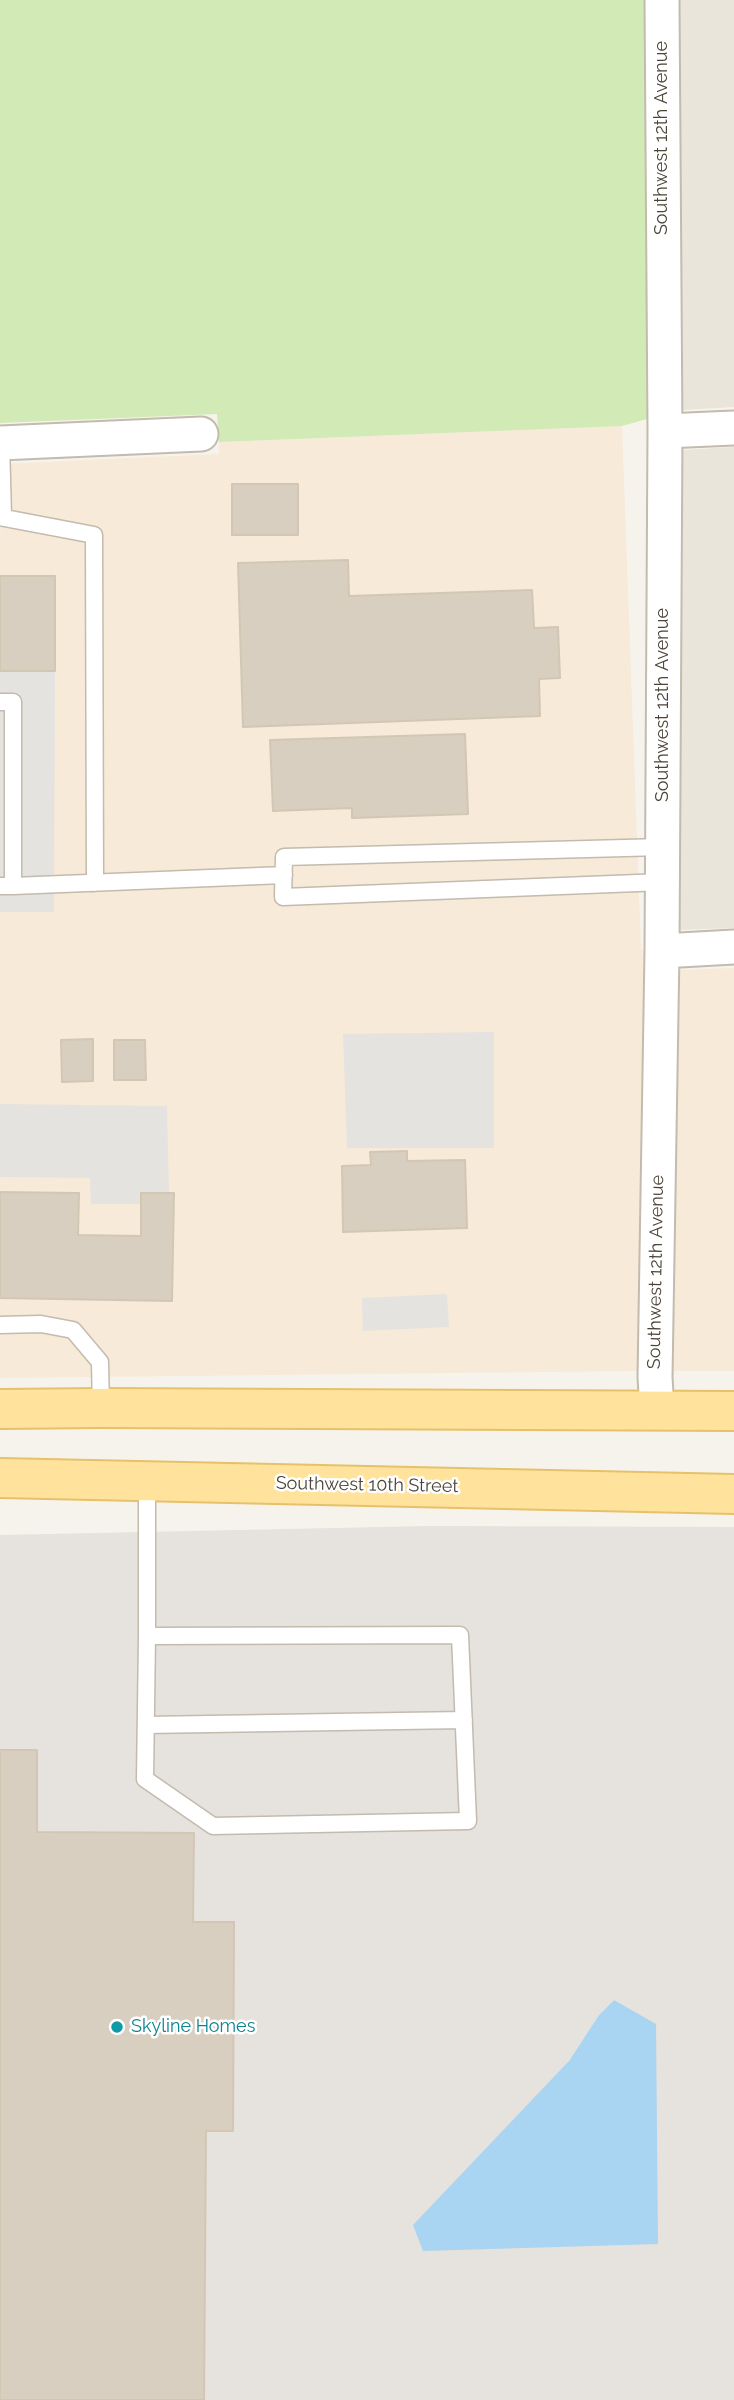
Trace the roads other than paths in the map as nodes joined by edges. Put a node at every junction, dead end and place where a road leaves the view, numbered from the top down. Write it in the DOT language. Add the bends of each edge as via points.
graph roads {
  1 [pos="662,0"];
  2 [pos="734,428"];
  3 [pos="665,431"];
  4 [pos="201,434"];
  5 [pos="1,443"];
  6 [pos="2,517"];
  7 [pos="0,702"];
  8 [pos="663,847"];
  9 [pos="284,875"];
  10 [pos="663,882"];
  11 [pos="95,883"];
  12 [pos="6,886"];
  13 [pos="734,947"];
  14 [pos="662,951"];
  15 [pos="0,1325"];
  16 [pos="102,1408"];
  17 [pos="0,1409"];
  18 [pos="657,1410"];
  19 [pos="734,1411"];
  20 [pos="0,1478"];
  21 [pos="147,1480"];
  22 [pos="734,1494"];
  23 [pos="147,1636"];
  24 [pos="464,1720"];
  25 [pos="146,1725"];
  1 -- 3 [label="street, Southwest 12th Avenue"];
  2 -- 3 [label="street"];
  3 -- 8 [label="street, Southwest 12th Avenue"];
  4 -- 5 [label="street"];
  5 -- 6 [label="lane"];
  6 -- 11 [label="lane" via="94,535"];
  7 -- 12 [label="lane" via="13,702"];
  8 -- 9 [label="lane" via="285,857"];
  8 -- 10 [label="street, Southwest 12th Avenue"];
  9 -- 10 [label="lane" via="284,897"];
  9 -- 11 [label="lane"];
  10 -- 14 [label="street, Southwest 12th Avenue"];
  11 -- 12 [label="lane"];
  13 -- 14 [label="street"];
  14 -- 18 [label="street, Southwest 12th Avenue"];
  15 -- 16 [label="lane" via="41,1324 74,1330 100,1362"];
  16 -- 17 [label="main road"];
  16 -- 18 [label="main road"];
  18 -- 19 [label="main road"];
  20 -- 21 [label="main road, Southwest 10th Street"];
  21 -- 22 [label="main road, Southwest 10th Street"];
  21 -- 23 [label="lane"];
  23 -- 24 [label="lane" via="460,1634"];
  23 -- 25 [label="lane"];
  24 -- 25 [label="lane"];
  24 -- 25 [label="lane" via="468,1821 213,1826 145,1779"];
}
